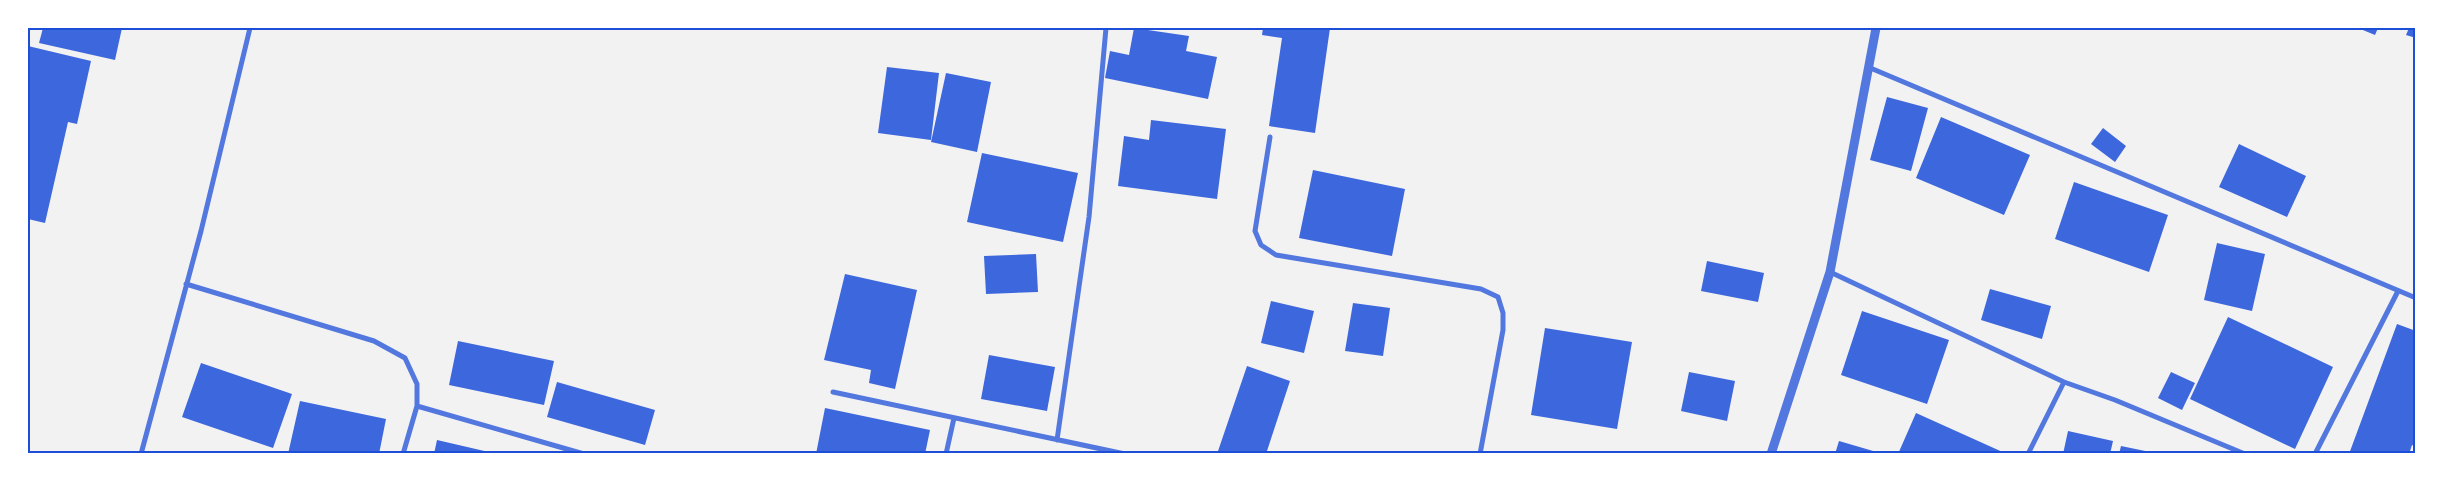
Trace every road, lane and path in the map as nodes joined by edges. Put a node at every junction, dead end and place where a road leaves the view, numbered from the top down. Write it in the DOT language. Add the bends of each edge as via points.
graph roads {
  1 [pos="250,28"];
  2 [pos="1106,28"];
  3 [pos="1876,28"];
  4 [pos="1868,67"];
  5 [pos="1270,136"];
  6 [pos="1830,272"];
  7 [pos="186,284"];
  8 [pos="2398,291"];
  9 [pos="2416,298"];
  10 [pos="2064,382"];
  11 [pos="833,392"];
  12 [pos="417,406"];
  13 [pos="954,418"];
  14 [pos="1057,440"];
  15 [pos="141,454"];
  16 [pos="403,454"];
  17 [pos="584,454"];
  18 [pos="946,454"];
  19 [pos="1125,454"];
  20 [pos="1480,454"];
  21 [pos="1771,454"];
  22 [pos="2028,454"];
  23 [pos="2246,454"];
  24 [pos="2314,454"];
  1 -- 7 [label="street"];
  2 -- 14 [label="street" via="1089,216"];
  3 -- 4 [label="street"];
  4 -- 6 [label="street"];
  4 -- 8 [label="street"];
  5 -- 20 [label="street" via="1256,231 1261,245 1276,255 1482,289 1498,297 1503,313 1503,330"];
  6 -- 10 [label="street"];
  6 -- 21 [label="street"];
  7 -- 12 [label="street" via="374,341 405,358 418,384"];
  7 -- 15 [label="street"];
  8 -- 9 [label="street"];
  8 -- 24 [label="street"];
  10 -- 22 [label="street"];
  10 -- 23 [label="street"];
  11 -- 13 [label="street"];
  12 -- 16 [label="street"];
  12 -- 17 [label="street"];
  13 -- 14 [label="street"];
  13 -- 18 [label="street"];
  14 -- 19 [label="street"];
}
